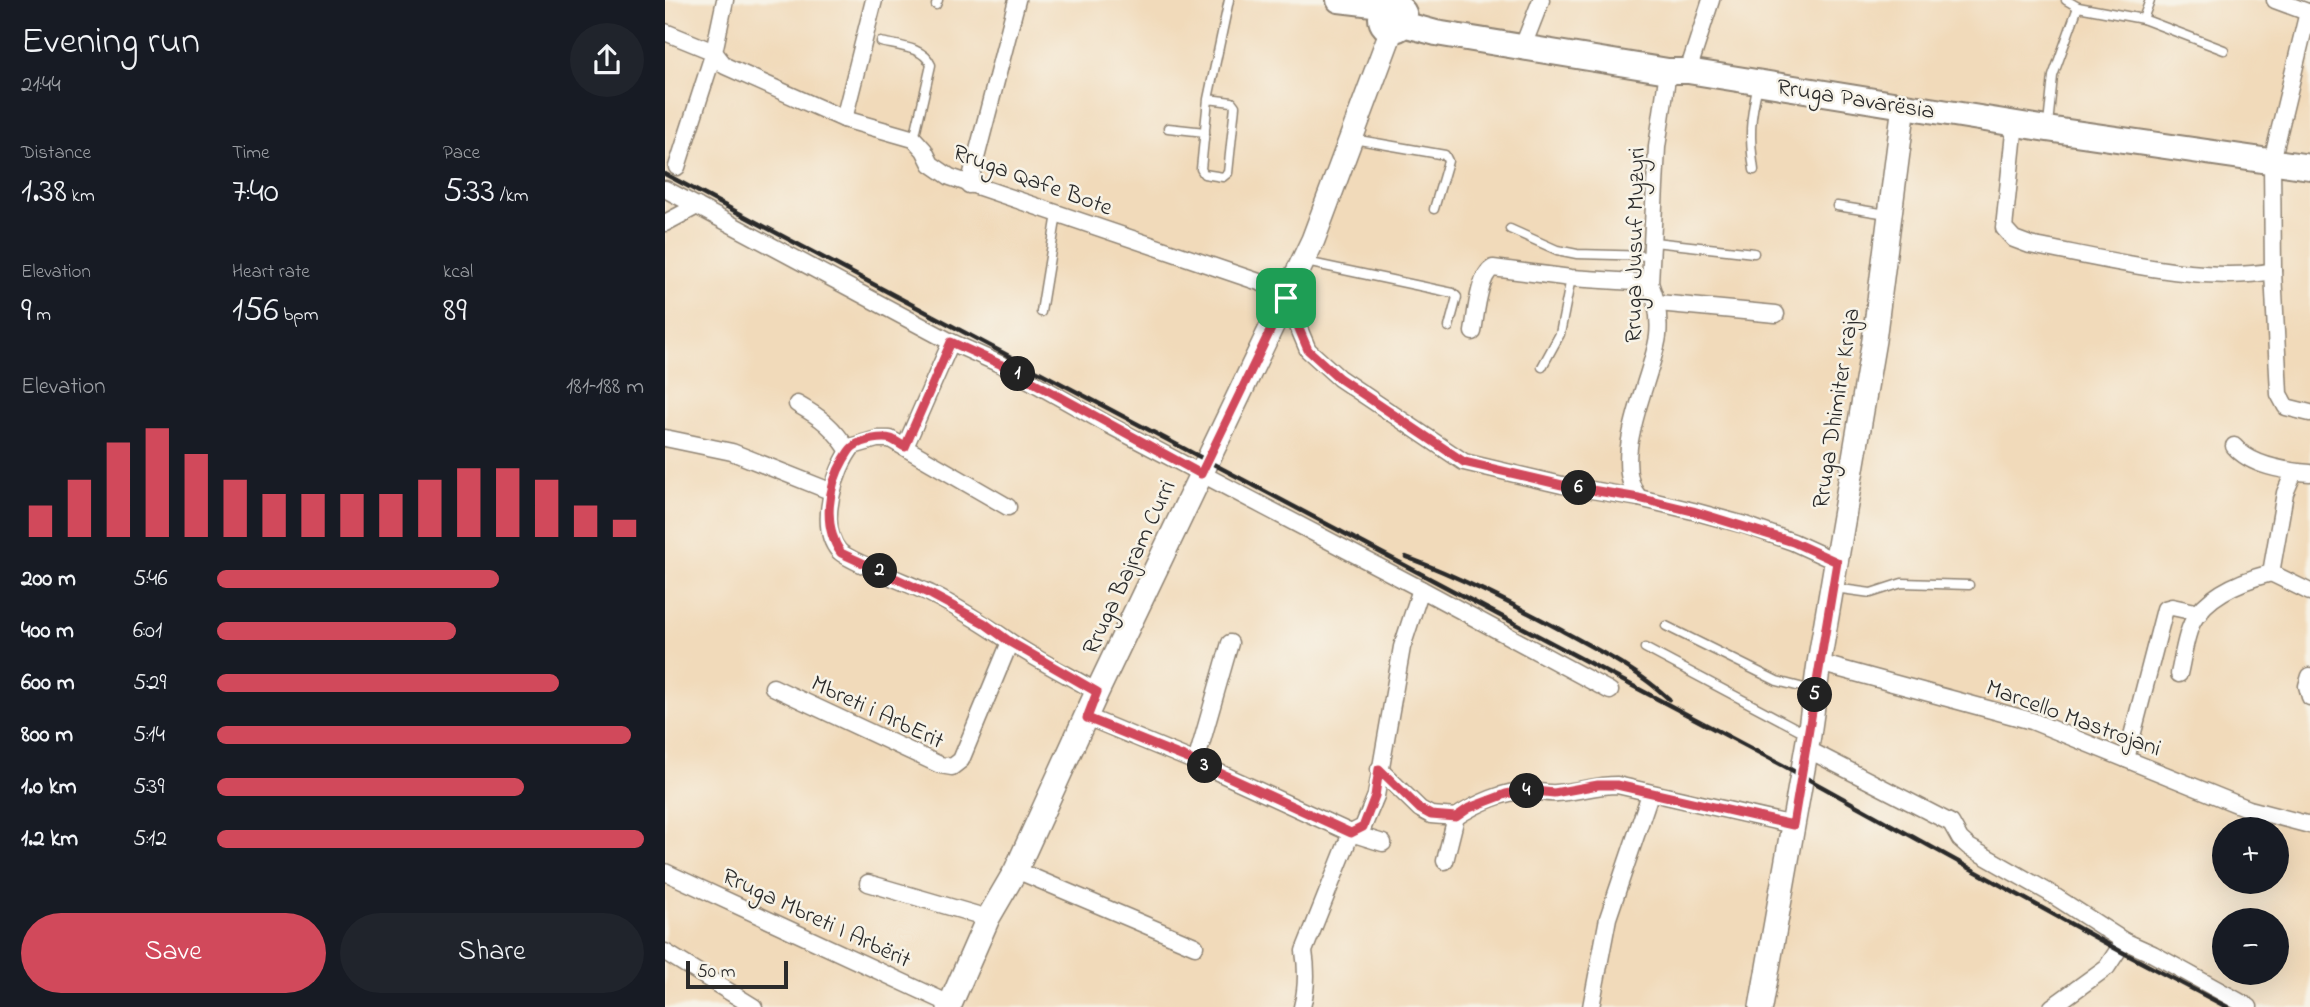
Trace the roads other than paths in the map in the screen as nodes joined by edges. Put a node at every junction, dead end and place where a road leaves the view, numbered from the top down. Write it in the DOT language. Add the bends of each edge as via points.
graph roads {
  1 [pos="725,0"];
  2 [pos="874,0"];
  3 [pos="1017,0"];
  4 [pos="1230,0"];
  5 [pos="1541,0"];
  6 [pos="1711,0"];
  7 [pos="2066,0"];
  8 [pos="2150,0"];
  9 [pos="2275,0"];
  10 [pos="1348,2"];
  11 [pos="2078,7"];
  12 [pos="2309,12"];
  13 [pos="2143,19"];
  14 [pos="1392,20"];
  15 [pos="665,32"];
  16 [pos="881,42"];
  17 [pos="1523,46"];
  18 [pos="2224,50"];
  19 [pos="715,52"];
  20 [pos="1678,71"];
  21 [pos="1759,82"];
  22 [pos="1208,99"];
  23 [pos="1903,105"];
  24 [pos="845,119"];
  25 [pos="2015,123"];
  26 [pos="1168,128"];
  27 [pos="2047,129"];
  28 [pos="1205,132"];
  29 [pos="914,139"];
  30 [pos="1353,139"];
  31 [pos="2272,161"];
  32 [pos="677,167"];
  33 [pos="2310,167"];
  34 [pos="1754,170"];
  35 [pos="969,185"];
  36 [pos="665,189"];
  37 [pos="698,206"];
  38 [pos="1837,206"];
  39 [pos="1434,209"];
  40 [pos="1057,214"];
  41 [pos="1890,214"];
  42 [pos="665,223"];
  43 [pos="1510,229"];
  44 [pos="1654,249"];
  45 [pos="1754,253"];
  46 [pos="1303,262"];
  47 [pos="2273,271"];
  48 [pos="1571,278"];
  49 [pos="1650,283"];
  50 [pos="1286,298"];
  51 [pos="1658,303"];
  52 [pos="1041,313"];
  53 [pos="1776,314"];
  54 [pos="1448,327"];
  55 [pos="1473,332"];
  56 [pos="951,342"];
  57 [pos="1542,367"];
  58 [pos="797,404"];
  59 [pos="2310,414"];
  60 [pos="665,438"];
  61 [pos="2234,446"];
  62 [pos="905,447"];
  63 [pos="849,450"];
  64 [pos="2302,472"];
  65 [pos="1201,474"];
  66 [pos="830,491"];
  67 [pos="1639,498"];
  68 [pos="1008,507"];
  69 [pos="1837,562"];
  70 [pos="2271,573"];
  71 [pos="1969,585"];
  72 [pos="1832,588"];
  73 [pos="1420,589"];
  74 [pos="2310,592"];
  75 [pos="2200,613"];
  76 [pos="1667,625"];
  77 [pos="1010,642"];
  78 [pos="1230,643"];
  79 [pos="1645,648"];
  80 [pos="1819,663"];
  81 [pos="2179,674"];
  82 [pos="2310,676"];
  83 [pos="773,687"];
  84 [pos="1610,691"];
  85 [pos="1815,691"];
  86 [pos="1097,692"];
  87 [pos="2310,697"];
  88 [pos="1087,718"];
  89 [pos="1808,742"];
  90 [pos="2126,759"];
  91 [pos="1196,762"];
  92 [pos="1379,769"];
  93 [pos="1650,794"];
  94 [pos="1456,817"];
  95 [pos="1793,825"];
  96 [pos="2310,825"];
  97 [pos="1351,833"];
  98 [pos="1383,843"];
  99 [pos="1445,861"];
  100 [pos="1016,870"];
  101 [pos="665,872"];
  102 [pos="868,883"];
  103 [pos="988,918"];
  104 [pos="2124,941"];
  105 [pos="1195,946"];
  106 [pos="665,952"];
  107 [pos="950,1006"];
  108 [pos="754,1007"];
  109 [pos="1302,1007"];
  110 [pos="1591,1007"];
  111 [pos="1761,1007"];
  112 [pos="2052,1007"];
  113 [pos="2249,1007"];
  1 -- 19 [label="street"];
  2 -- 24 [label="street"];
  3 -- 35 [label="street"];
  4 -- 22 [label="lane"];
  5 -- 17 [label="street"];
  6 -- 20 [label="street, Rruga Jusuf Myzyri"];
  7 -- 11 [label="lane"];
  8 -- 13 [label="lane"];
  9 -- 12 [label="street"];
  10 -- 14 [label="main road, Rruga Pavarësia"];
  11 -- 13 [label="lane"];
  11 -- 27 [label="lane" via="2053,76"];
  12 -- 31 [label="street"];
  13 -- 18 [label="lane"];
  14 -- 17 [label="main road, Rruga Pavarësia" via="1436,33"];
  14 -- 30 [label="main road, Rruga Bajram Curri"];
  15 -- 19 [label="street"];
  16 -- 29 [label="lane" via="921,52 930,65"];
  17 -- 20 [label="main road, Rruga Pavarësia"];
  19 -- 24 [label="street" via="726,65"];
  19 -- 32 [label="street"];
  20 -- 21 [label="main road, Rruga Pavarësia"];
  20 -- 44 [label="street, Rruga Jusuf Myzyri" via="1657,147"];
  21 -- 23 [label="main road, Rruga Pavarësia"];
  21 -- 34 [label="lane" via="1749,138"];
  22 -- 28 [label="lane"];
  22 -- 28 [label="lane" via="1235,106 1228,173 1223,177 1204,174 1201,169"];
  23 -- 25 [label="main road, Rruga Pavarësia"];
  23 -- 41 [label="main road, Rruga Dhimiter Kraja"];
  24 -- 29 [label="street"];
  25 -- 27 [label="main road, Rruga Pavarësia"];
  25 -- 47 [label="street" via="2004,228 2014,239 2181,272 2251,275"];
  26 -- 28 [label="lane"];
  27 -- 31 [label="main road, Rruga Pavarësia"];
  29 -- 35 [label="street, Rruga Qafe Bote" via="930,164"];
  30 -- 39 [label="lane" via="1445,155 1448,161"];
  30 -- 46 [label="main road, Rruga Bajram Curri"];
  31 -- 33 [label="main road, Rruga Pavarësia"];
  31 -- 47 [label="street"];
  35 -- 40 [label="street, Rruga Qafe Bote"];
  36 -- 37 [label="street"];
  37 -- 42 [label="street"];
  37 -- 56 [label="street"];
  38 -- 41 [label="lane"];
  40 -- 50 [label="street, Rruga Qafe Bote" via="1262,283"];
  40 -- 52 [label="lane"];
  41 -- 69 [label="main road, Rruga Dhimiter Kraja"];
  43 -- 44 [label="lane" via="1577,254"];
  44 -- 45 [label="lane"];
  44 -- 49 [label="street, Rruga Jusuf Myzyri"];
  46 -- 50 [label="main road, Rruga Bajram Curri"];
  46 -- 54 [label="lane" via="1453,293 1457,297"];
  47 -- 59 [label="street" via="2279,394 2286,407"];
  48 -- 49 [label="street"];
  48 -- 55 [label="street" via="1489,270"];
  48 -- 57 [label="lane" via="1560,334"];
  49 -- 51 [label="street, Rruga Jusuf Myzyri"];
  50 -- 65 [label="main road, Rruga Bajram Curri"];
  50 -- 67 [label="street" via="1308,350 1339,378 1464,462"];
  51 -- 53 [label="street"];
  51 -- 67 [label="street, Rruga Jusuf Myzyri" via="1658,335 1631,438 1628,477"];
  56 -- 62 [label="street"];
  56 -- 65 [label="street"];
  58 -- 63 [label="street" via="822,418"];
  60 -- 66 [label="street" via="732,452"];
  61 -- 64 [label="street" via="2243,457"];
  62 -- 63 [label="street" via="890,439 877,439"];
  62 -- 68 [label="street"];
  63 -- 66 [label="street"];
  64 -- 70 [label="street" via="2285,493"];
  65 -- 73 [label="street"];
  65 -- 86 [label="main road, Rruga Bajram Curri"];
  66 -- 77 [label="street" via="831,532 841,553 932,595"];
  67 -- 69 [label="street" via="1745,525"];
  69 -- 72 [label="main road, Rruga Dhimiter Kraja"];
  70 -- 74 [label="street"];
  70 -- 75 [label="street" via="2244,580"];
  71 -- 72 [label="lane" via="1902,583 1871,593"];
  72 -- 80 [label="main road, Rruga Dhimiter Kraja"];
  73 -- 84 [label="street"];
  73 -- 92 [label="street" via="1402,648"];
  75 -- 81 [label="street" via="2193,621"];
  75 -- 90 [label="street" via="2165,609"];
  76 -- 85 [label="lane" via="1777,681"];
  77 -- 83 [label="street, Mbreti i ArbErit" via="961,760 951,767"];
  77 -- 86 [label="street"];
  78 -- 91 [label="street"];
  79 -- 89 [label="lane"];
  80 -- 85 [label="main road, Rruga Dhimiter Kraja"];
  80 -- 90 [label="street, Marcello Mastrojani" via="2032,721"];
  82 -- 87 [label="street"];
  85 -- 89 [label="main road, Rruga Dhimiter Kraja"];
  86 -- 88 [label="main road, Rruga Bajram Curri"];
  88 -- 91 [label="street"];
  88 -- 100 [label="main road, Rruga Bajram Curri"];
  89 -- 95 [label="main road, Rruga Dhimiter Kraja"];
  89 -- 104 [label="street" via="1951,823 1969,847"];
  90 -- 96 [label="street, Marcello Mastrojani" via="2249,809"];
  91 -- 97 [label="street"];
  92 -- 94 [label="street" via="1420,809"];
  92 -- 97 [label="street" via="1363,827"];
  93 -- 94 [label="street" via="1617,785 1554,793 1526,790 1482,803"];
  93 -- 95 [label="street"];
  93 -- 110 [label="street" via="1608,918"];
  94 -- 99 [label="street"];
  95 -- 111 [label="main road, Rruga Dhimiter Kraja"];
  97 -- 98 [label="street"];
  97 -- 109 [label="street" via="1304,951 1307,968"];
  100 -- 103 [label="main road, Rruga Bajram Curri"];
  100 -- 105 [label="street"];
  101 -- 107 [label="street, Rruga Mbreti I Arbërit"];
  102 -- 103 [label="street"];
  103 -- 107 [label="main road, Rruga Bajram Curri"];
  104 -- 112 [label="street" via="2106,967"];
  104 -- 113 [label="street"];
  106 -- 108 [label="street"];
}
